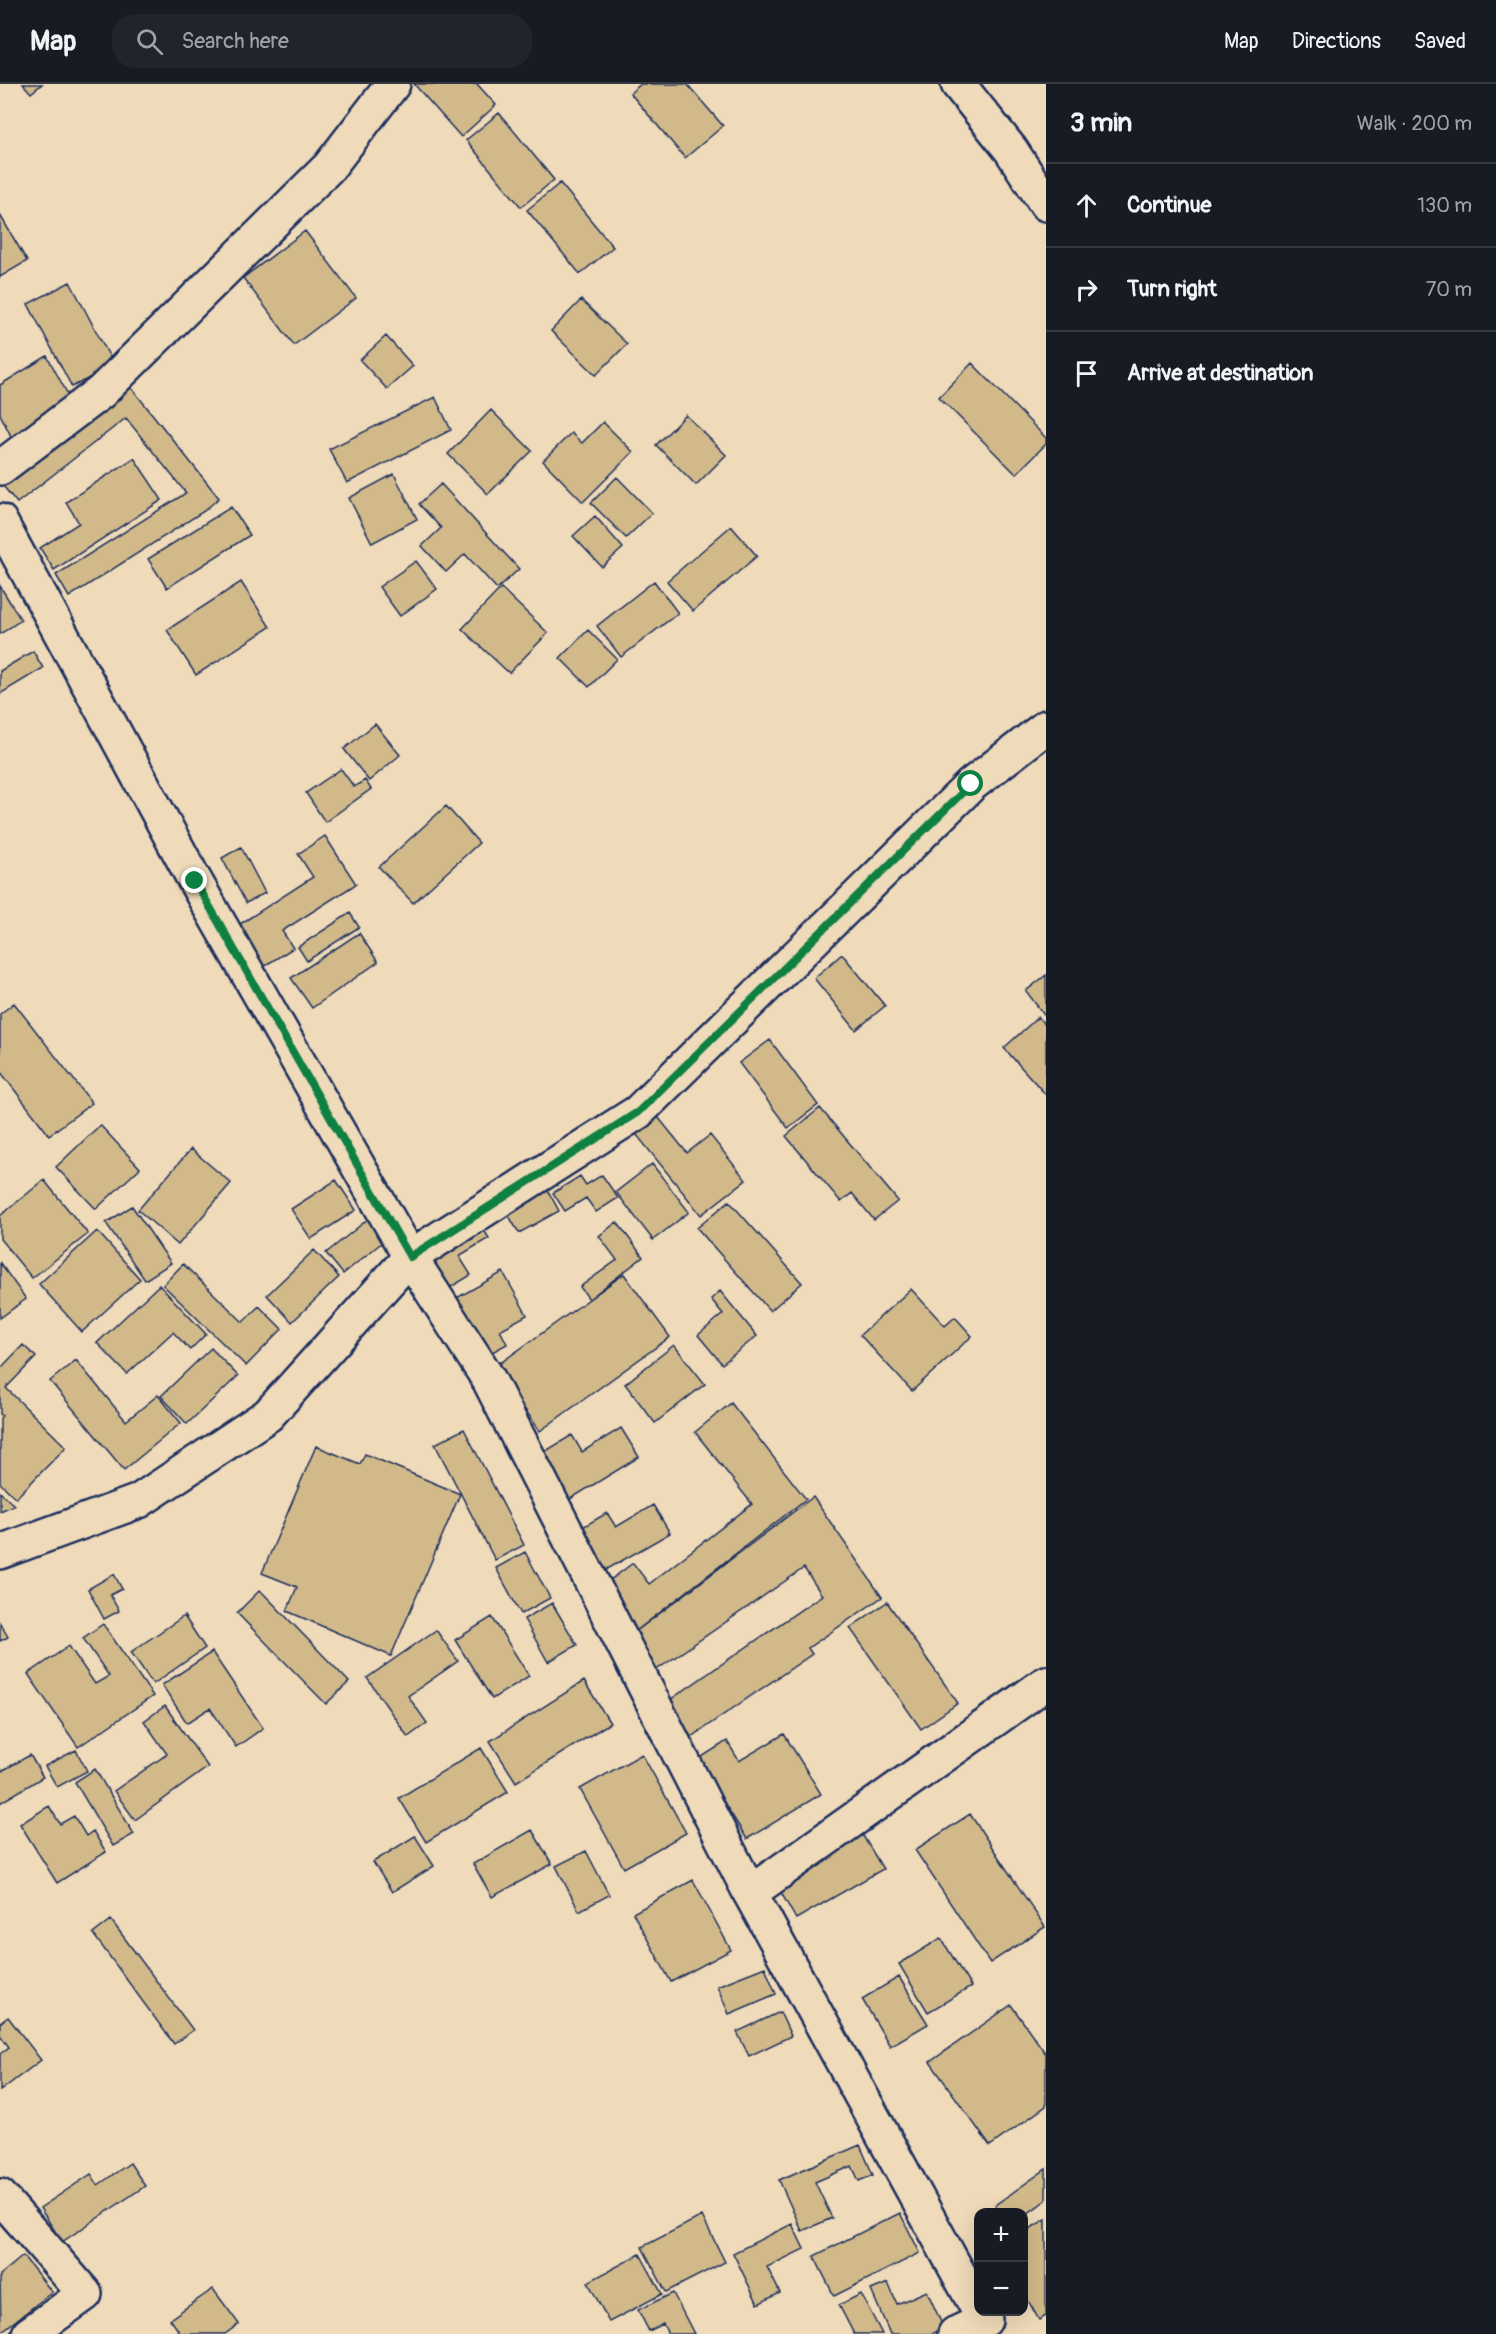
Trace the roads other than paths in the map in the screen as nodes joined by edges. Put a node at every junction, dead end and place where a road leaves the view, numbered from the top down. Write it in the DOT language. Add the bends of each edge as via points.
graph roads {
  1 [pos="393,84"];
  2 [pos="958,84"];
  3 [pos="1046,204"];
  4 [pos="0,468"];
  5 [pos="0,521"];
  6 [pos="1046,727"];
  7 [pos="410,1257"];
  8 [pos="0,1552"];
  9 [pos="1046,1683"];
  10 [pos="750,1893"];
  11 [pos="0,2196"];
  12 [pos="984,2318"];
  13 [pos="29,2334"];
  14 [pos="955,2334"];
  1 -- 4 [label="street" via="329,167 109,384"];
  2 -- 3 [label="street" via="1011,150"];
  5 -- 7 [label="street" via="195,881"];
  6 -- 7 [label="street" via="971,784 638,1112"];
  7 -- 8 [label="street" via="268,1415 139,1500"];
  7 -- 10 [label="street" via="489,1380"];
  9 -- 10 [label="street"];
  10 -- 12 [label="street"];
  11 -- 13 [label="street" via="85,2294"];
  12 -- 14 [label="street"];
}
